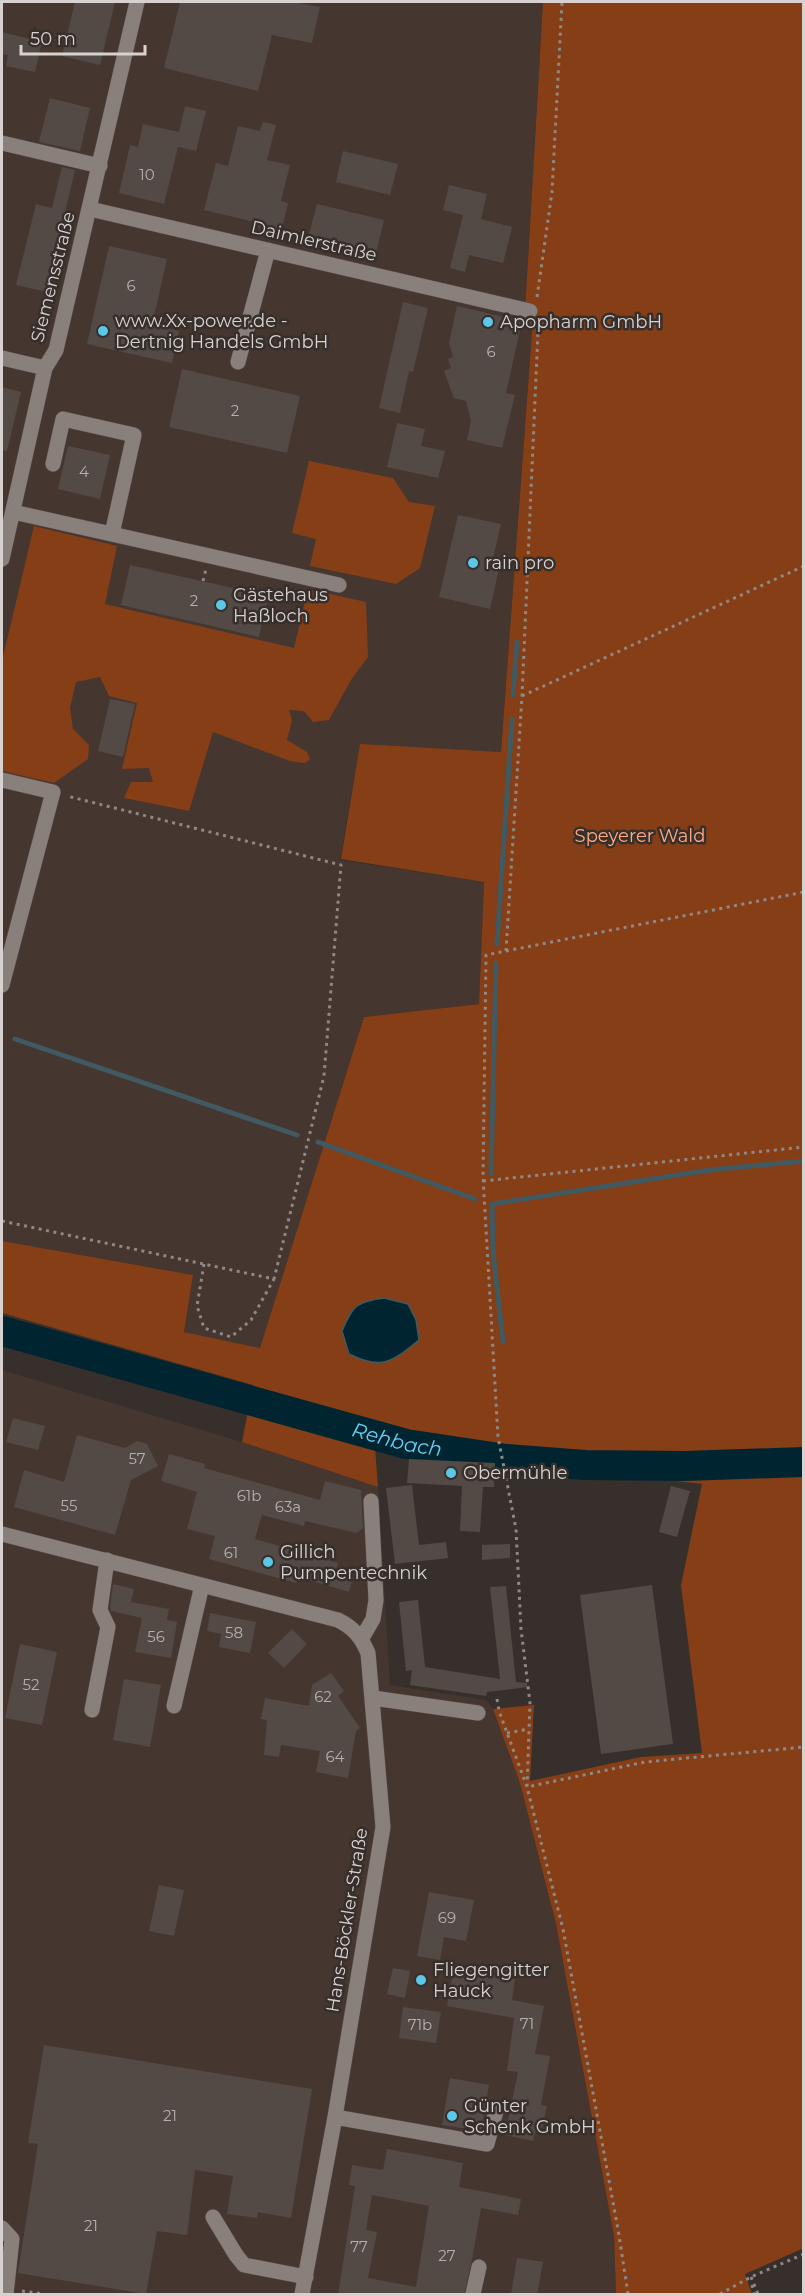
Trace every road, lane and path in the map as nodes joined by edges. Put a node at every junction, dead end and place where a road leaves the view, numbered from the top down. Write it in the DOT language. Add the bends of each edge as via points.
graph roads {
  1 [pos="137,2"];
  2 [pos="562,2"];
  3 [pos="2,143"];
  4 [pos="100,166"];
  5 [pos="90,209"];
  6 [pos="268,250"];
  7 [pos="530,311"];
  8 [pos="2,358"];
  9 [pos="238,362"];
  10 [pos="45,368"];
  11 [pos="53,464"];
  12 [pos="13,512"];
  13 [pos="112,534"];
  14 [pos="2,559"];
  15 [pos="804,566"];
  16 [pos="339,585"];
  17 [pos="522,696"];
  18 [pos="2,780"];
  19 [pos="54,792"];
  20 [pos="804,892"];
  21 [pos="507,951"];
  22 [pos="2,986"];
  23 [pos="804,1147"];
  24 [pos="483,1181"];
  25 [pos="2,1221"];
  26 [pos="204,1264"];
  27 [pos="274,1279"];
  28 [pos="371,1501"];
  29 [pos="2,1534"];
  30 [pos="107,1560"];
  31 [pos="202,1585"];
  32 [pos="362,1638"];
  33 [pos="373,1698"];
  34 [pos="497,1699"];
  35 [pos="174,1706"];
  36 [pos="92,1710"];
  37 [pos="478,1713"];
  38 [pos="529,1728"];
  39 [pos="507,1733"];
  40 [pos="804,1747"];
  41 [pos="527,1787"];
  42 [pos="496,2111"];
  43 [pos="335,2117"];
  44 [pos="213,2217"];
  45 [pos="2,2228"];
  46 [pos="804,2254"];
  47 [pos="479,2267"];
  48 [pos="306,2277"];
  49 [pos="751,2277"];
  50 [pos="6,2295"];
  51 [pos="302,2295"];
  52 [pos="473,2295"];
  53 [pos="628,2295"];
  54 [pos="720,2295"];
  55 [pos="756,2295"];
  1 -- 4 [label="street, Siemensstraße"];
  2 -- 7 [label="path" via="552,192 536,305"];
  3 -- 4 [label="street"];
  4 -- 5 [label="street, Siemensstraße"];
  5 -- 6 [label="street, Daimlerstraße"];
  5 -- 10 [label="street, Siemensstraße" via="56,350"];
  6 -- 7 [label="street, Daimlerstraße"];
  6 -- 9 [label="street"];
  7 -- 17 [label="path" via="538,331"];
  8 -- 10 [label="street"];
  10 -- 12 [label="street, Siemensstraße"];
  11 -- 13 [label="street" via="63,419 134,435"];
  12 -- 13 [label="street"];
  12 -- 14 [label="street, Siemensstraße"];
  13 -- 16 [label="street"];
  15 -- 17 [label="path"];
  17 -- 21 [label="path"];
  18 -- 19 [label="street"];
  19 -- 22 [label="street"];
  19 -- 27 [label="path" via="341,865 324,1076"];
  20 -- 21 [label="path"];
  21 -- 24 [label="path" via="486,955"];
  23 -- 24 [label="path"];
  24 -- 38 [label="path" via="500,1455 516,1528"];
  25 -- 26 [label="path"];
  26 -- 27 [label="path"];
  26 -- 27 [label="path" via="197,1306 204,1328 231,1337 250,1320"];
  28 -- 32 [label="street" via="376,1600 373,1619"];
  29 -- 30 [label="street"];
  30 -- 31 [label="street"];
  30 -- 36 [label="street" via="100,1610 108,1627"];
  31 -- 32 [label="street" via="338,1620"];
  31 -- 35 [label="street"];
  32 -- 33 [label="street, Hans-Böckler-Straße" via="368,1653"];
  33 -- 37 [label="street"];
  33 -- 43 [label="street, Hans-Böckler-Straße" via="383,1827"];
  34 -- 39 [label="path"];
  38 -- 39 [label="path"];
  38 -- 41 [label="path"];
  39 -- 41 [label="path"];
  40 -- 41 [label="path" via="645,1762"];
  41 -- 53 [label="path" via="563,1929"];
  42 -- 43 [label="street" via="487,2144"];
  43 -- 48 [label="street, Hans-Böckler-Straße"];
  44 -- 48 [label="street" via="244,2265"];
  45 -- 50 [label="street" via="12,2239"];
  46 -- 49 [label="path"];
  47 -- 52 [label="street"];
  48 -- 51 [label="street, Hans-Böckler-Straße"];
  49 -- 54 [label="path"];
  49 -- 55 [label="path"];
}
